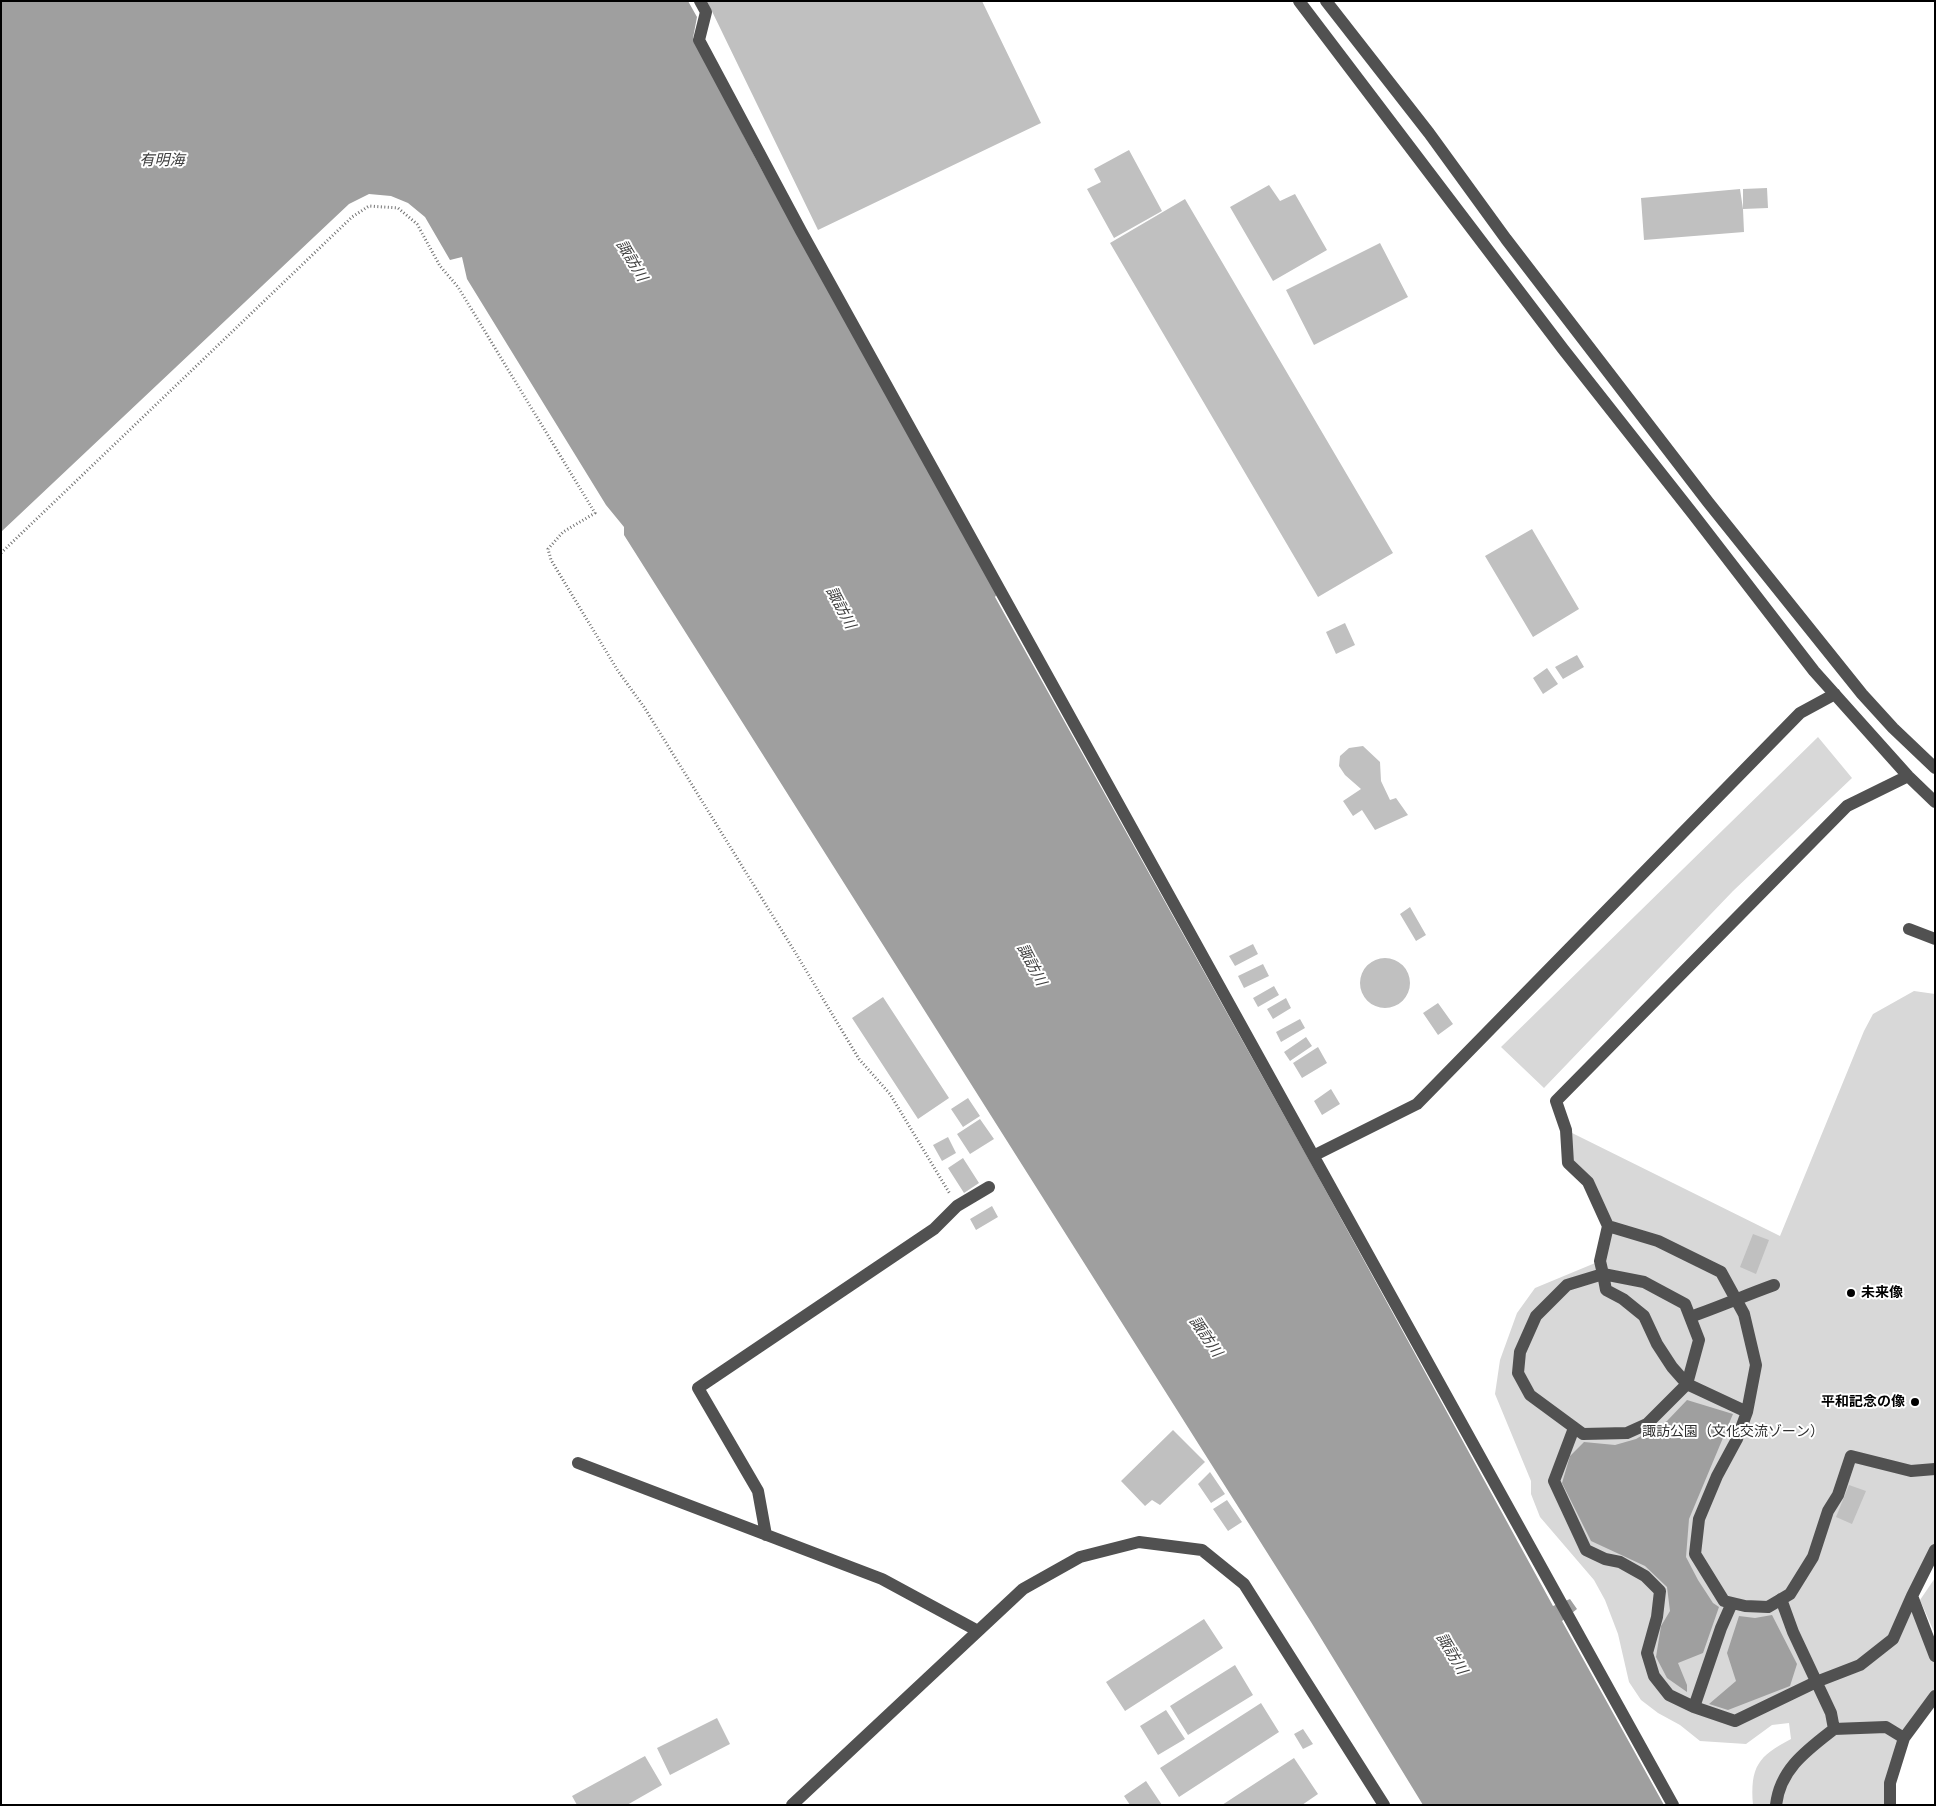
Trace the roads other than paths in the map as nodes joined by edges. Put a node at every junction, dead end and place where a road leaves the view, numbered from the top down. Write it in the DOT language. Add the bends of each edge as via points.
graph roads {
  1 [pos="700,1"];
  2 [pos="1299,1"];
  3 [pos="1326,1"];
  4 [pos="1835,694"];
  5 [pos="1935,768"];
  6 [pos="1908,776"];
  7 [pos="1935,802"];
  8 [pos="1909,929"];
  9 [pos="1935,939"];
  10 [pos="1318,1153"];
  11 [pos="989,1187"];
  12 [pos="1608,1226"];
  13 [pos="1603,1274"];
  14 [pos="1774,1284"];
  15 [pos="1735,1298"];
  16 [pos="1690,1317"];
  17 [pos="1687,1384"];
  18 [pos="1747,1412"];
  19 [pos="1574,1428"];
  20 [pos="578,1463"];
  21 [pos="1935,1469"];
  22 [pos="766,1535"];
  23 [pos="1935,1550"];
  24 [pos="1912,1596"];
  25 [pos="1781,1599"];
  26 [pos="1732,1603"];
  27 [pos="978,1631"];
  28 [pos="1935,1656"];
  29 [pos="1816,1682"];
  30 [pos="1935,1696"];
  31 [pos="1694,1707"];
  32 [pos="1834,1729"];
  33 [pos="1904,1738"];
  34 [pos="792,1805"];
  35 [pos="1384,1805"];
  36 [pos="1673,1805"];
  37 [pos="1776,1805"];
  38 [pos="1890,1805"];
  1 -- 36 [label="street" via="706,12 699,40 801,231"];
  2 -- 4 [label="street" via="1563,349"];
  3 -- 5 [label="street" via="1708,502 1862,694"];
  4 -- 6 [label="street"];
  4 -- 10 [label="street" via="1800,713 1417,1104"];
  6 -- 7 [label="street"];
  6 -- 12 [label="street" via="1847,806 1556,1101 1566,1130 1568,1163 1588,1182"];
  8 -- 9 [label="street"];
  11 -- 22 [label="street" via="957,1206 934,1229 698,1388 758,1491"];
  12 -- 13 [label="street" via="1600,1261"];
  12 -- 15 [label="street" via="1658,1241 1721,1272"];
  13 -- 16 [label="street" via="1644,1282 1666,1292 1685,1304"];
  13 -- 17 [label="street" via="1606,1290 1644,1316 1657,1344"];
  13 -- 19 [label="street" via="1567,1285 1536,1316 1520,1352 1518,1373 1530,1395"];
  14 -- 15 [label="street"];
  15 -- 16 [label="street"];
  15 -- 18 [label="street" via="1744,1314 1756,1366"];
  16 -- 17 [label="street" via="1699,1340"];
  17 -- 18 [label="street"];
  17 -- 19 [label="street" via="1647,1424 1627,1433 1584,1434"];
  18 -- 26 [label="street" via="1699,1519 1695,1554 1724,1601"];
  19 -- 31 [label="street" via="1554,1481 1586,1550 1620,1562 1645,1576 1660,1591 1647,1653 1654,1676 1669,1695"];
  20 -- 22 [label="street"];
  21 -- 25 [label="street" via="1911,1471 1852,1456 1838,1495 1828,1511 1813,1558 1790,1594"];
  22 -- 27 [label="street" via="882,1579"];
  23 -- 24 [label="street"];
  24 -- 28 [label="street"];
  24 -- 29 [label="street" via="1893,1639 1860,1665"];
  25 -- 26 [label="street" via="1768,1607"];
  25 -- 29 [label="street"];
  26 -- 31 [label="street"];
  27 -- 34 [label="street"];
  27 -- 35 [label="street" via="1022,1589 1080,1557 1139,1542 1202,1550 1244,1584"];
  29 -- 31 [label="street" via="1735,1721"];
  29 -- 32 [label="street" via="1831,1714"];
  30 -- 33 [label="street"];
  32 -- 33 [label="street" via="1886,1727"];
  32 -- 37 [label="street" via="1795,1760 1782,1781"];
  33 -- 38 [label="street" via="1890,1783"];
}
